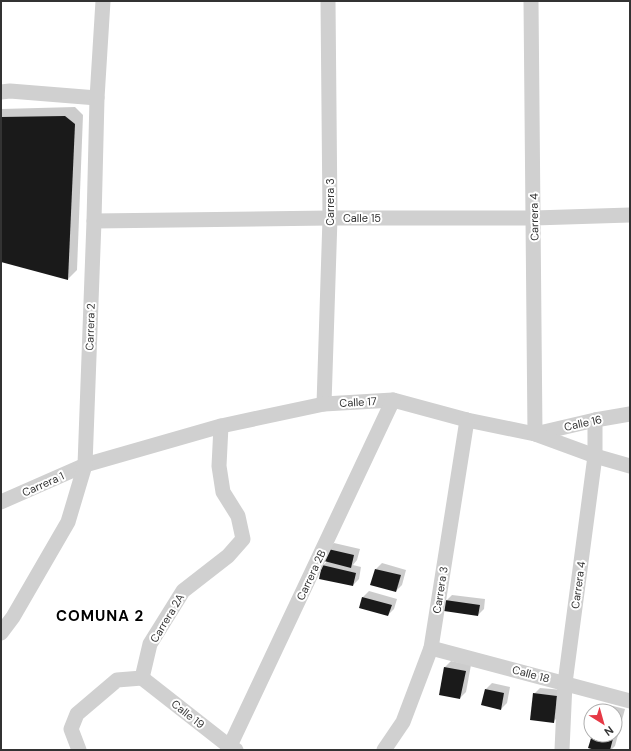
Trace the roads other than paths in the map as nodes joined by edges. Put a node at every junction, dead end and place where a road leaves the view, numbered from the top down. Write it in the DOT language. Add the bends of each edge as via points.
graph roads {
  1 [pos="103,1"];
  2 [pos="328,1"];
  3 [pos="531,1"];
  4 [pos="1,92"];
  5 [pos="97,98"];
  6 [pos="630,215"];
  7 [pos="330,218"];
  8 [pos="534,218"];
  9 [pos="94,221"];
  10 [pos="393,400"];
  11 [pos="324,404"];
  12 [pos="630,414"];
  13 [pos="467,420"];
  14 [pos="595,420"];
  15 [pos="221,426"];
  16 [pos="535,434"];
  17 [pos="596,456"];
  18 [pos="85,465"];
  19 [pos="630,466"];
  20 [pos="1,502"];
  21 [pos="1,633"];
  22 [pos="431,648"];
  23 [pos="142,678"];
  24 [pos="565,684"];
  25 [pos="630,702"];
  26 [pos="231,749"];
  27 [pos="79,750"];
  28 [pos="384,750"];
  29 [pos="562,750"];
  1 -- 5 [label="street, Carrera 2"];
  2 -- 7 [label="street, Carrera 3"];
  3 -- 8 [label="street, Carrera 4"];
  4 -- 5 [label="street"];
  5 -- 9 [label="street, Carrera 2"];
  6 -- 8 [label="street, Calle 15"];
  7 -- 8 [label="street, Calle 15"];
  7 -- 9 [label="street, Calle 15"];
  7 -- 11 [label="street, Carrera 3"];
  8 -- 16 [label="street, Carrera 4"];
  9 -- 18 [label="street, Carrera 2"];
  10 -- 11 [label="street, Calle 17"];
  10 -- 13 [label="street, Calle 17"];
  10 -- 26 [label="street, Carrera 2B"];
  11 -- 15 [label="street, Calle 17"];
  12 -- 14 [label="street, Calle 16"];
  13 -- 16 [label="street, Calle 17"];
  13 -- 22 [label="street, Carrera 3"];
  14 -- 16 [label="street, Calle 16"];
  14 -- 17 [label="street, Carrera 4"];
  15 -- 18 [label="street, Calle 17"];
  15 -- 23 [label="street, Carrera 2A" via="219,466 223,492 238,516 243,539 228,556 183,591 150,644"];
  16 -- 17 [label="street, Calle 17"];
  17 -- 19 [label="street, Calle 17"];
  17 -- 24 [label="street, Carrera 4"];
  18 -- 20 [label="street, Carrera 1"];
  18 -- 21 [label="street, Carrera 2" via="68,522 13,617"];
  22 -- 24 [label="street, Calle 18"];
  22 -- 28 [label="street, Carrera 3" via="403,722"];
  23 -- 26 [label="street, Calle 19"];
  23 -- 27 [label="street" via="117,680 77,714 71,729"];
  24 -- 25 [label="street, Calle 18"];
  24 -- 29 [label="street, Carrera 4"];
}
